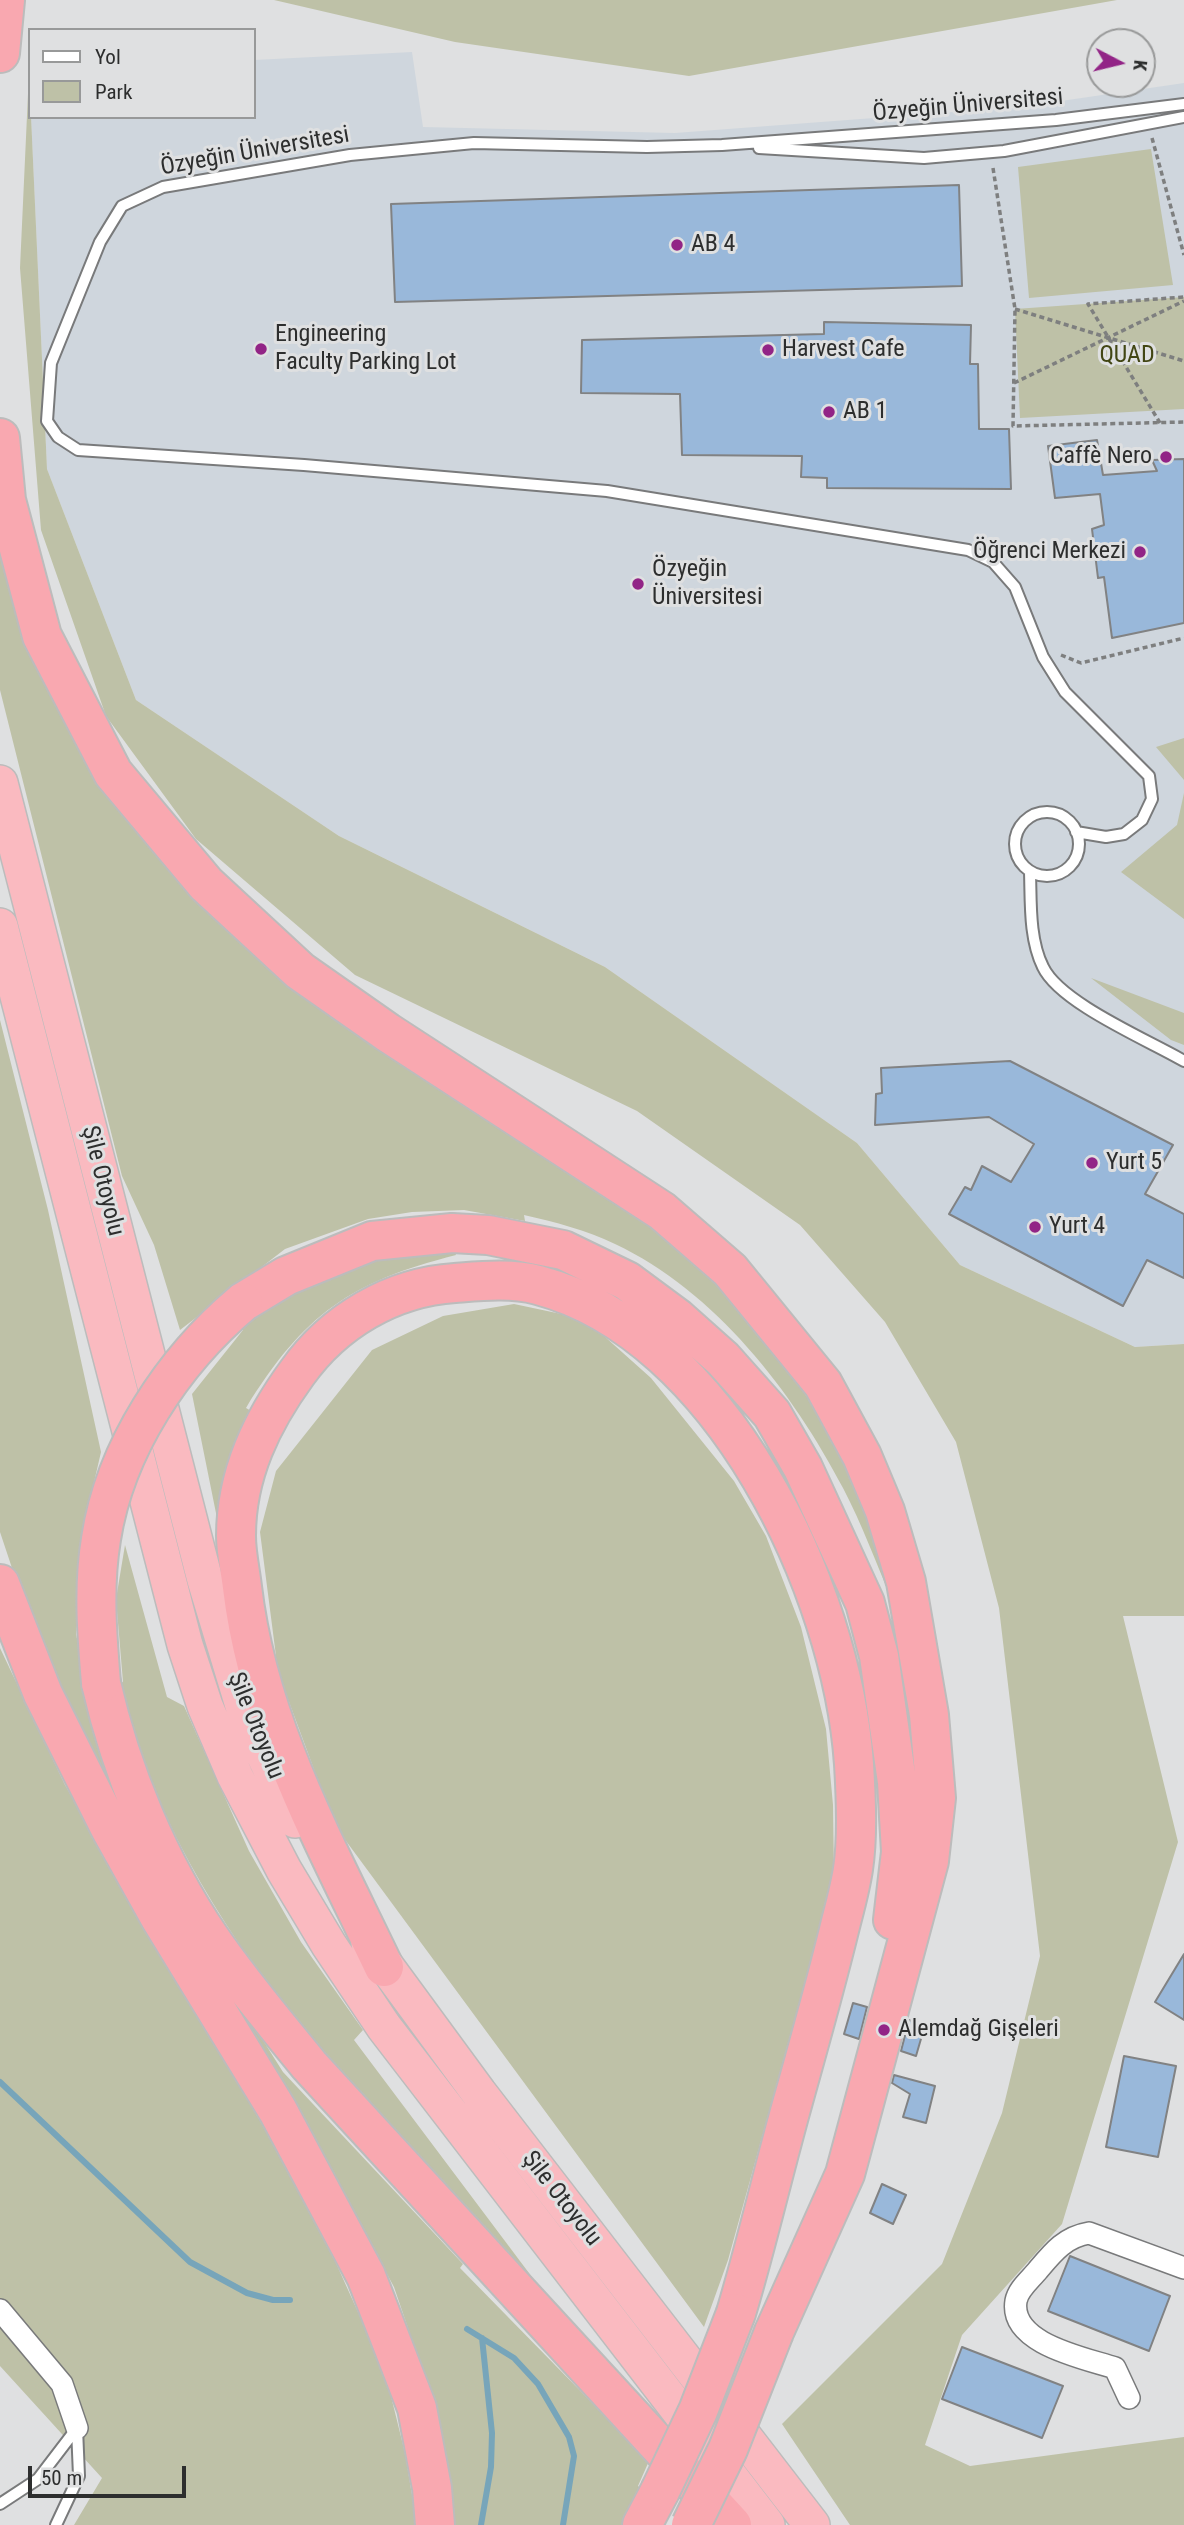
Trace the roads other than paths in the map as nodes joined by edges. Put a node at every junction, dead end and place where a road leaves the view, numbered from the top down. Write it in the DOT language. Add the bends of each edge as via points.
graph roads {
  1 [pos="5,0"];
  2 [pos="0,53"];
  3 [pos="1184,104"];
  4 [pos="1184,117"];
  5 [pos="722,145"];
  6 [pos="0,438"];
  7 [pos="0,783"];
  8 [pos="1076,832"];
  9 [pos="1030,872"];
  10 [pos="0,926"];
  11 [pos="1184,1060"];
  12 [pos="0,1584"];
  13 [pos="384,1967"];
  14 [pos="1184,2268"];
  15 [pos="0,2310"];
  16 [pos="774,2332"];
  17 [pos="1129,2398"];
  18 [pos="77,2428"];
  19 [pos="0,2504"];
  20 [pos="56,2525"];
  21 [pos="435,2525"];
  22 [pos="642,2525"];
  23 [pos="691,2525"];
  24 [pos="732,2525"];
  25 [pos="767,2525"];
  26 [pos="812,2525"];
  1 -- 2 [label="highway"];
  3 -- 5 [label="lane, Özyeğin Üniversitesi" via="1029,123"];
  4 -- 5 [label="lane" via="991,152 924,158"];
  5 -- 8 [label="lane, Özyeğin Üniversitesi" via="474,143 350,155 163,187 122,206 100,242 51,363 47,421 58,438 78,450 304,464 593,490 968,550 993,562 1014,587 1043,657 1065,692 1149,776 1152,799 1142,820 1124,834 1106,837"];
  6 -- 16 [label="highway" via="6,500 42,636 122,783 206,884 300,971 662,1211 730,1270 823,1384 885,1511 906,1582 929,1715 936,1798 929,1861 845,2174"];
  7 -- 13 [label="highway, Şile Otoyolu" via="205,1580 247,1719 308,1848"];
  8 -- 9 [label="lane" via="1078,852 1067,869 1049,877"];
  8 -- 9 [label="lane" via="1055,813 1026,820 1015,847"];
  9 -- 11 [label="lane" via="1036,948 1055,985 1073,1000"];
  10 -- 25 [label="highway, Şile Otoyolu" via="185,1646 235,1776 284,1870 384,2027"];
  12 -- 21 [label="highway" via="43,1694 110,1828 278,2111 366,2276 417,2408"];
  13 -- 22 [label="highway, bridge" via="295,1780 257,1672 236,1534 247,1457 276,1402 310,1354 354,1317 394,1295 435,1284 493,1280 536,1284 578,1300 631,1329 689,1380 745,1451 804,1561 841,1666 854,1764 854,1866 736,2313 698,2411"];
  13 -- 26 [label="highway, Şile Otoyolu"];
  14 -- 17 [label="street" via="1089,2233 1073,2236 1056,2248 1019,2292 1016,2302 1025,2330 1038,2341 1115,2368"];
  15 -- 18 [label="street" via="62,2384"];
  16 -- 23 [label="highway, bridge" via="728,2449"];
  16 -- 24 [label="highway, bridge" via="892,1931 901,1852 897,1782 879,1656 865,1603 803,1468 772,1414 723,1359 627,1281 562,1250 513,1238 452,1233 372,1241 286,1276 243,1302 214,1327 187,1359 127,1453 101,1539 95,1615 109,1716 143,1811 168,1864 209,1937 251,1992 309,2065"];
  18 -- 19 [label="lane" via="38,2479"];
  18 -- 20 [label="lane" via="79,2476"];
}
